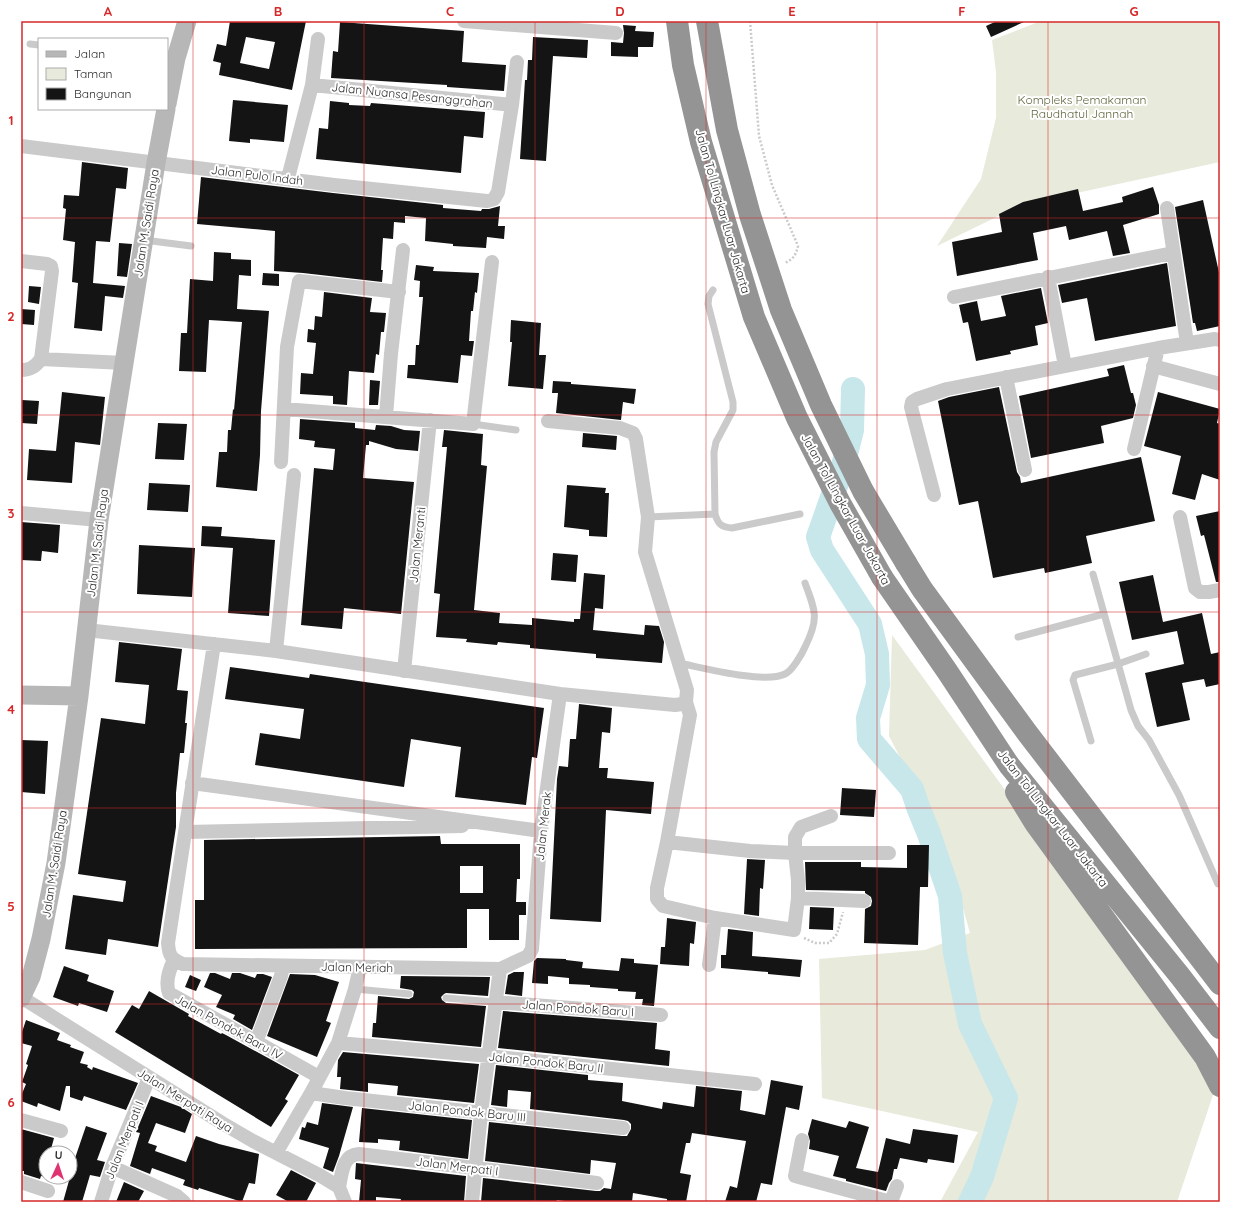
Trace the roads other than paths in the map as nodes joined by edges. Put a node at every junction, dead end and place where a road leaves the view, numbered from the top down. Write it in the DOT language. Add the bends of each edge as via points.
graph roads {
  1 [pos="187,21"];
  2 [pos="464,21"];
  3 [pos="677,21"];
  4 [pos="707,21"];
  5 [pos="548,24"];
  6 [pos="616,33"];
  7 [pos="318,39"];
  8 [pos="30,44"];
  9 [pos="38,45"];
  10 [pos="172,57"];
  11 [pos="517,62"];
  12 [pos="312,85"];
  13 [pos="168,95"];
  14 [pos="512,105"];
  15 [pos="166,110"];
  16 [pos="21,146"];
  17 [pos="156,163"];
  18 [pos="288,178"];
  19 [pos="1167,208"];
  20 [pos="143,240"];
  21 [pos="191,246"];
  22 [pos="404,250"];
  23 [pos="1173,253"];
  24 [pos="21,261"];
  25 [pos="492,262"];
  26 [pos="1048,277"];
  27 [pos="713,290"];
  28 [pos="399,292"];
  29 [pos="954,297"];
  30 [pos="1220,340"];
  31 [pos="1187,344"];
  32 [pos="1158,348"];
  33 [pos="40,359"];
  34 [pos="124,363"];
  35 [pos="1065,366"];
  36 [pos="1153,366"];
  37 [pos="21,370"];
  38 [pos="1006,378"];
  39 [pos="1220,384"];
  40 [pos="284,409"];
  41 [pos="386,416"];
  42 [pos="430,420"];
  43 [pos="548,421"];
  44 [pos="473,424"];
  45 [pos="516,430"];
  46 [pos="1134,449"];
  47 [pos="281,462"];
  48 [pos="1025,470"];
  49 [pos="294,475"];
  50 [pos="934,495"];
  51 [pos="21,513"];
  52 [pos="715,514"];
  53 [pos="800,514"];
  54 [pos="648,517"];
  55 [pos="1180,518"];
  56 [pos="99,520"];
  57 [pos="1093,574"];
  58 [pos="805,583"];
  59 [pos="1220,590"];
  60 [pos="1104,614"];
  61 [pos="86,630"];
  62 [pos="1018,637"];
  63 [pos="214,644"];
  64 [pos="276,651"];
  65 [pos="1146,654"];
  66 [pos="679,663"];
  67 [pos="1118,664"];
  68 [pos="404,671"];
  69 [pos="560,694"];
  70 [pos="21,695"];
  71 [pos="79,696"];
  72 [pos="686,702"];
  73 [pos="1090,741"];
  74 [pos="1009,765"];
  75 [pos="192,783"];
  76 [pos="831,816"];
  77 [pos="480,822"];
  78 [pos="541,831"];
  79 [pos="185,832"];
  80 [pos="667,842"];
  81 [pos="795,853"];
  82 [pos="889,853"];
  83 [pos="1220,884"];
  84 [pos="798,898"];
  85 [pos="864,901"];
  86 [pos="715,918"];
  87 [pos="528,956"];
  88 [pos="178,962"];
  89 [pos="709,965"];
  90 [pos="283,966"];
  91 [pos="360,967"];
  92 [pos="500,969"];
  93 [pos="26,977"];
  94 [pos="1220,984"];
  95 [pos="355,989"];
  96 [pos="409,994"];
  97 [pos="21,998"];
  98 [pos="446,998"];
  99 [pos="495,1002"];
  100 [pos="661,1014"];
  101 [pos="1220,1028"];
  102 [pos="256,1042"];
  103 [pos="338,1043"];
  104 [pos="488,1056"];
  105 [pos="319,1077"];
  106 [pos="149,1078"];
  107 [pos="755,1084"];
  108 [pos="1220,1086"];
  109 [pos="311,1093"];
  110 [pos="482,1113"];
  111 [pos="21,1120"];
  112 [pos="623,1128"];
  113 [pos="61,1131"];
  114 [pos="802,1140"];
  115 [pos="276,1153"];
  116 [pos="112,1167"];
  117 [pos="476,1168"];
  118 [pos="21,1182"];
  119 [pos="597,1182"];
  120 [pos="897,1186"];
  121 [pos="339,1187"];
  122 [pos="48,1191"];
  123 [pos="101,1202"];
  124 [pos="184,1202"];
  125 [pos="345,1202"];
  126 [pos="472,1202"];
  127 [pos="891,1202"];
  1 -- 10 [label="street"];
  2 -- 5 [label="street"];
  3 -- 74 [label="highway, Jalan Tol Lingkar Luar Jakarta, bridge" via="683,65 701,142 754,317 797,418 840,503 882,577"];
  4 -- 94 [label="highway, Jalan Tol Lingkar Luar Jakarta, bridge" via="727,130 750,214 781,310 821,405 863,491 927,596 1028,734"];
  5 -- 6 [label="street"];
  7 -- 12 [label="street"];
  8 -- 9 [label="lane"];
  10 -- 13 [label="street"];
  11 -- 14 [label="street"];
  12 -- 14 [label="street, Jalan Nuansa Pesanggrahan"];
  12 -- 18 [label="street"];
  14 -- 18 [label="street, Jalan Pulo Indah" via="498,192 494,199 487,201"];
  15 -- 17 [label="street, Jalan M. Saidi Raya"];
  16 -- 17 [label="street, Jalan Pulo Indah"];
  17 -- 18 [label="street, Jalan Pulo Indah"];
  17 -- 20 [label="street, Jalan M. Saidi Raya"];
  19 -- 23 [label="street"];
  20 -- 21 [label="lane"];
  20 -- 34 [label="street, Jalan M. Saidi Raya"];
  22 -- 28 [label="street"];
  23 -- 26 [label="street"];
  23 -- 31 [label="street"];
  24 -- 33 [label="street" via="47,264 51,266 52,271"];
  25 -- 44 [label="street"];
  26 -- 29 [label="street"];
  26 -- 35 [label="street"];
  27 -- 52 [label="lane" via="708,304 734,402 733,410 716,442 714,452"];
  28 -- 40 [label="street" via="299,281 287,347"];
  28 -- 41 [label="street"];
  30 -- 31 [label="street"];
  31 -- 32 [label="street"];
  32 -- 35 [label="street"];
  32 -- 36 [label="street"];
  33 -- 34 [label="street"];
  33 -- 37 [label="street" via="36,366 29,370"];
  34 -- 56 [label="street, Jalan M. Saidi Raya"];
  35 -- 38 [label="street"];
  36 -- 39 [label="street"];
  36 -- 46 [label="street"];
  38 -- 48 [label="street"];
  38 -- 50 [label="street" via="947,389 912,402 911,407"];
  40 -- 41 [label="street"];
  40 -- 47 [label="street"];
  41 -- 42 [label="street"];
  42 -- 44 [label="street"];
  42 -- 68 [label="street, Jalan Meranti"];
  43 -- 54 [label="street" via="620,428 633,433"];
  44 -- 45 [label="lane"];
  49 -- 64 [label="street"];
  51 -- 56 [label="street"];
  52 -- 53 [label="lane" via="719,524 724,528"];
  52 -- 54 [label="lane"];
  54 -- 66 [label="street" via="645,552"];
  55 -- 59 [label="street" via="1196,588 1200,592"];
  56 -- 61 [label="street, Jalan M. Saidi Raya"];
  57 -- 60 [label="lane"];
  58 -- 66 [label="lane" via="815,617 811,636 802,654 787,673 774,678 757,678"];
  60 -- 62 [label="lane"];
  60 -- 67 [label="lane"];
  61 -- 63 [label="street"];
  61 -- 71 [label="street, Jalan M. Saidi Raya"];
  63 -- 64 [label="street"];
  63 -- 75 [label="street"];
  64 -- 68 [label="street"];
  65 -- 67 [label="lane"];
  66 -- 72 [label="street" via="687,690"];
  67 -- 73 [label="lane" via="1073,677"];
  67 -- 83 [label="lane" via="1138,726 1149,740 1179,795"];
  68 -- 69 [label="street"];
  69 -- 72 [label="street" via="675,705"];
  69 -- 78 [label="street, Jalan Merak"];
  70 -- 71 [label="street"];
  71 -- 93 [label="street, Jalan M. Saidi Raya" via="56,863 42,939"];
  72 -- 80 [label="street" via="690,715"];
  74 -- 101 [label="highway, Jalan Tol Lingkar Luar Jakarta"];
  74 -- 108 [label="highway" via="1008,773 1012,785 1035,823 1205,1057"];
  75 -- 77 [label="street"];
  75 -- 79 [label="street"];
  76 -- 81 [label="street" via="801,827 795,837"];
  77 -- 78 [label="street"];
  77 -- 79 [label="street" via="443,827"];
  78 -- 87 [label="street, Jalan Merak" via="532,949"];
  79 -- 88 [label="street" via="168,942 169,953"];
  80 -- 81 [label="street"];
  80 -- 86 [label="street" via="657,899 663,906"];
  81 -- 82 [label="street"];
  81 -- 84 [label="street"];
  84 -- 85 [label="street"];
  84 -- 86 [label="street" via="794,930"];
  86 -- 89 [label="street"];
  87 -- 92 [label="street, Jalan Meriah"];
  88 -- 90 [label="street, Jalan Meriah"];
  88 -- 102 [label="street, Jalan Pondok Baru IV" via="169,969 169,993"];
  90 -- 91 [label="street, Jalan Meriah"];
  90 -- 102 [label="street"];
  91 -- 92 [label="street, Jalan Meriah"];
  91 -- 95 [label="street"];
  92 -- 99 [label="street"];
  93 -- 97 [label="street, Jalan M. Saidi Raya"];
  95 -- 96 [label="lane"];
  95 -- 103 [label="street"];
  97 -- 106 [label="street, Jalan Merpati Raya"];
  98 -- 99 [label="lane"];
  99 -- 100 [label="street, Jalan Pondok Baru I"];
  99 -- 104 [label="street"];
  102 -- 105 [label="street, Jalan Pondok Baru IV"];
  103 -- 104 [label="street, Jalan Pondok Baru II"];
  103 -- 105 [label="street"];
  104 -- 107 [label="street, Jalan Pondok Baru II"];
  104 -- 110 [label="street"];
  105 -- 109 [label="street"];
  106 -- 115 [label="street, Jalan Merpati Raya"];
  106 -- 116 [label="street, Jalan Merpati I"];
  109 -- 110 [label="street, Jalan Pondok Baru III"];
  109 -- 115 [label="street"];
  110 -- 112 [label="street, Jalan Pondok Baru III"];
  110 -- 117 [label="street"];
  111 -- 113 [label="street"];
  114 -- 127 [label="street" via="795,1176"];
  115 -- 121 [label="street, Jalan Merpati Raya"];
  116 -- 123 [label="street, Jalan Merpati I"];
  116 -- 124 [label="street" via="177,1196"];
  117 -- 119 [label="street, Jalan Merpati I"];
  117 -- 121 [label="street, Jalan Merpati I" via="353,1154 346,1160"];
  117 -- 126 [label="street"];
  118 -- 122 [label="street"];
  120 -- 127 [label="street"];
  121 -- 125 [label="street"];
}
